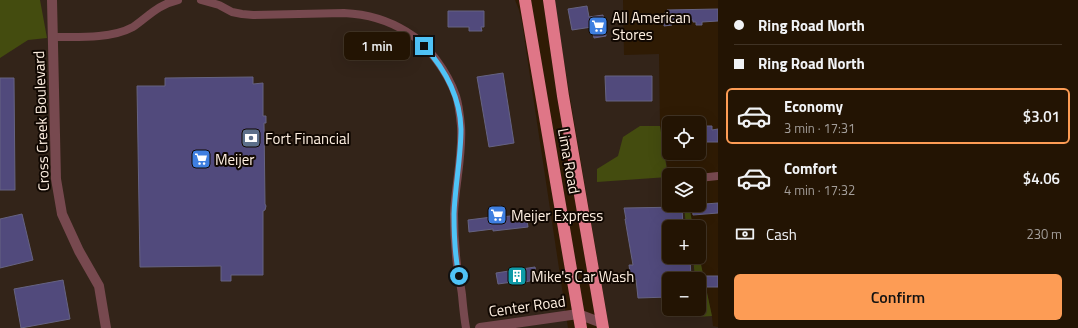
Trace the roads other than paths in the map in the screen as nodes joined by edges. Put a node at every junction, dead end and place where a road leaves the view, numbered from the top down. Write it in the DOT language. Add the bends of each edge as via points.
graph roads {
  1 [pos="52,0"];
  2 [pos="178,0"];
  3 [pos="201,0"];
  4 [pos="525,0"];
  5 [pos="548,0"];
  6 [pos="53,37"];
  7 [pos="718,176"];
  8 [pos="706,177"];
  9 [pos="578,314"];
  10 [pos="602,326"];
  11 [pos="106,328"];
  12 [pos="466,328"];
  13 [pos="480,328"];
  14 [pos="581,328"];
  1 -- 6 [label="street, Cross Creek Boulevard"];
  2 -- 6 [label="street" via="156,9 133,27 118,33"];
  3 -- 12 [label="street" via="242,14 344,13 372,17 408,32 432,54 450,84 459,109 460,153 454,214 457,266"];
  4 -- 9 [label="highway, Lima Road"];
  5 -- 10 [label="highway, Lima Road"];
  6 -- 11 [label="street, Cross Creek Boulevard" via="58,193 62,214 99,286"];
  7 -- 8 [label="street"];
  9 -- 10 [label="street, Center Road"];
  9 -- 13 [label="street, Center Road"];
  9 -- 14 [label="highway, Lima Road"];
  10 -- 14 [label="street"];
}
